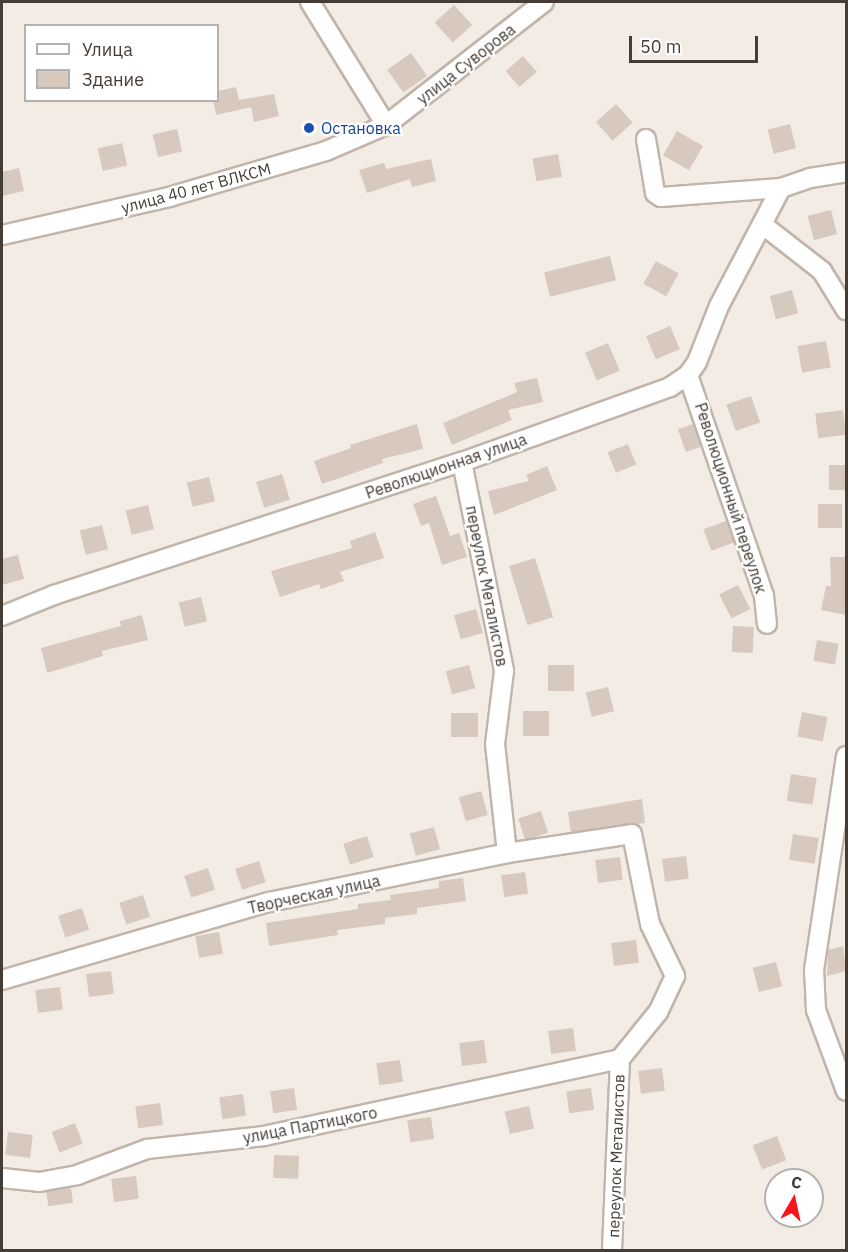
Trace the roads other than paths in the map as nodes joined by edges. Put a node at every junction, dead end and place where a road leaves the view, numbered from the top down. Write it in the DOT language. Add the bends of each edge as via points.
graph roads {
  1 [pos="309,2"];
  2 [pos="544,2"];
  3 [pos="386,125"];
  4 [pos="646,140"];
  5 [pos="846,172"];
  6 [pos="781,188"];
  7 [pos="763,225"];
  8 [pos="2,235"];
  9 [pos="846,310"];
  10 [pos="688,375"];
  11 [pos="462,462"];
  12 [pos="2,616"];
  13 [pos="767,624"];
  14 [pos="846,756"];
  15 [pos="632,834"];
  16 [pos="507,853"];
  17 [pos="2,980"];
  18 [pos="620,1059"];
  19 [pos="846,1091"];
  20 [pos="2,1178"];
  21 [pos="612,1251"];
  1 -- 3 [label="street"];
  2 -- 3 [label="street, улица Суворова"];
  3 -- 8 [label="street, улица 40 лет ВЛКСМ" via="273,168 169,197"];
  4 -- 6 [label="street" via="655,193 660,197"];
  5 -- 6 [label="street"];
  6 -- 7 [label="street"];
  7 -- 9 [label="street" via="822,271"];
  7 -- 10 [label="street" via="719,306"];
  10 -- 11 [label="street, Революционная улица" via="670,387"];
  10 -- 13 [label="street, Революционный переулок" via="764,596"];
  11 -- 12 [label="street, Революционная улица" via="54,595"];
  11 -- 16 [label="street, переулок Металистов" via="504,671 495,744"];
  14 -- 19 [label="street" via="814,969 816,1010"];
  15 -- 16 [label="street, Творческая улица"];
  15 -- 18 [label="street, переулок Металистов" via="650,924 675,976 658,1012"];
  16 -- 17 [label="street, Творческая улица" via="268,902"];
  18 -- 20 [label="street, улица Партицкого" via="264,1136 147,1149 77,1175 39,1182"];
  18 -- 21 [label="street, переулок Металистов"];
}
